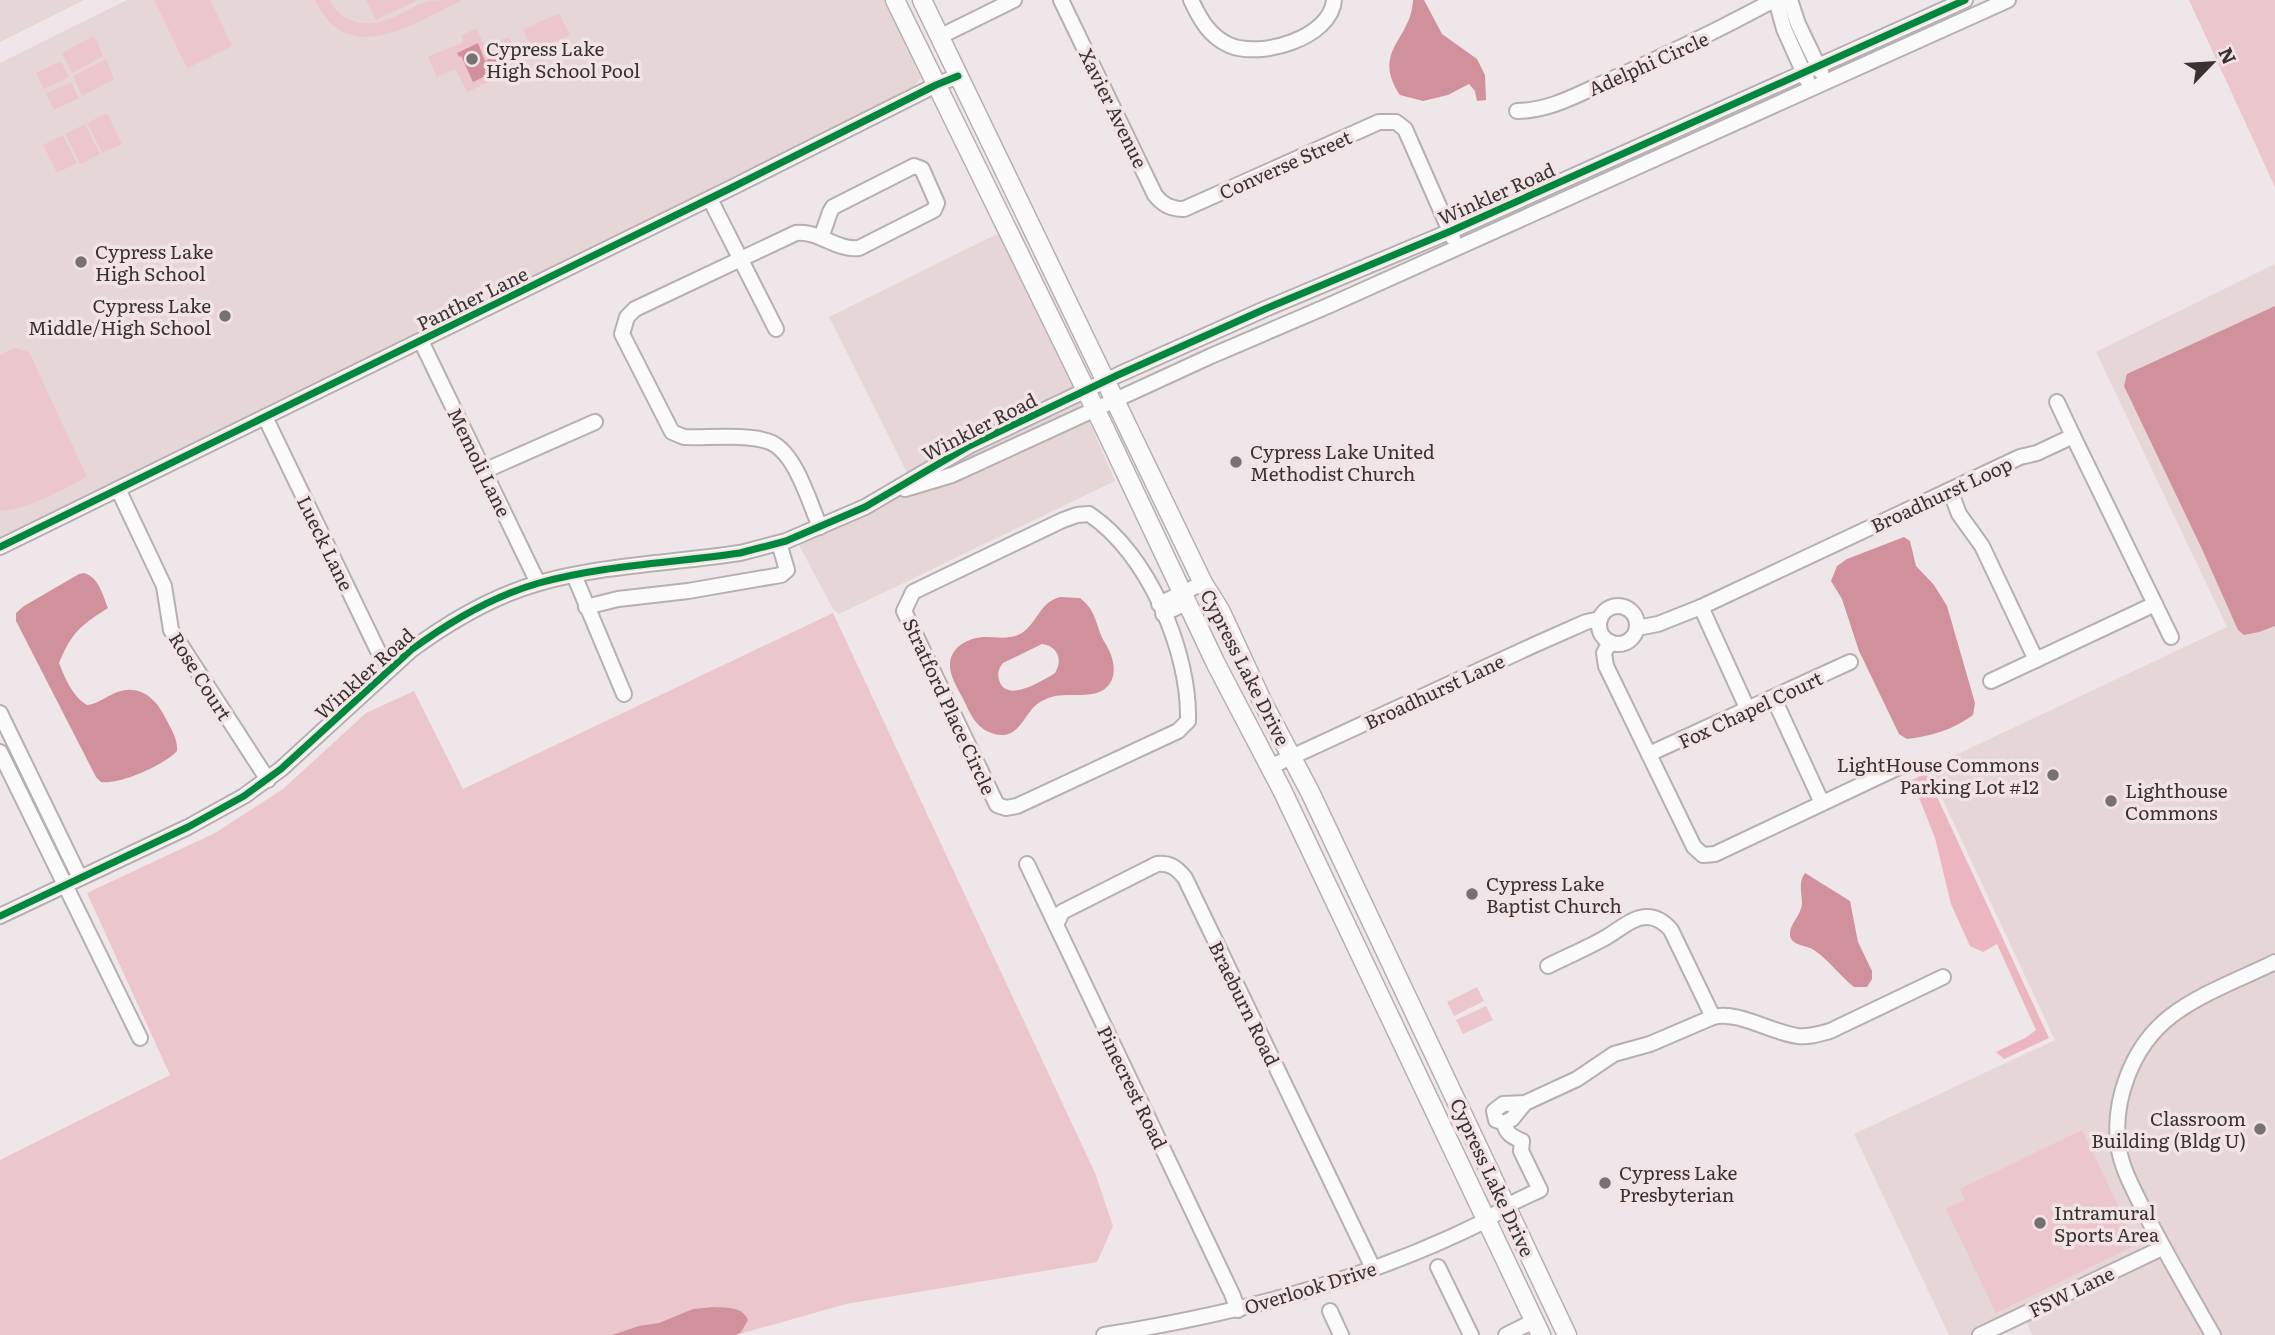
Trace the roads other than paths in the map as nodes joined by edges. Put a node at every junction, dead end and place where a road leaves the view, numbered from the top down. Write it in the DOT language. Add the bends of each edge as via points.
graph roads {
  1 [pos="895,0"];
  2 [pos="922,0"];
  3 [pos="1014,0"];
  4 [pos="1061,0"];
  5 [pos="1191,0"];
  6 [pos="1334,0"];
  7 [pos="1775,0"];
  8 [pos="1790,0"];
  9 [pos="1965,0"];
  10 [pos="2008,0"];
  11 [pos="939,37"];
  12 [pos="1819,66"];
  13 [pos="1803,72"];
  14 [pos="958,76"];
  15 [pos="1826,82"];
  16 [pos="936,85"];
  17 [pos="1811,89"];
  18 [pos="1517,111"];
  19 [pos="710,198"];
  20 [pos="1174,209"];
  21 [pos="1451,231"];
  22 [pos="821,238"];
  23 [pos="1410,248"];
  24 [pos="1457,248"];
  25 [pos="741,257"];
  26 [pos="1342,299"];
  27 [pos="776,329"];
  28 [pos="421,341"];
  29 [pos="1105,382"];
  30 [pos="1085,391"];
  31 [pos="1115,401"];
  32 [pos="2057,402"];
  33 [pos="1094,410"];
  34 [pos="265,417"];
  35 [pos="595,422"];
  36 [pos="2073,436"];
  37 [pos="484,471"];
  38 [pos="118,489"];
  39 [pos="1950,490"];
  40 [pos="886,493"];
  41 [pos="820,527"];
  42 [pos="779,543"];
  43 [pos="0,547"];
  44 [pos="574,575"];
  45 [pos="537,583"];
  46 [pos="1203,583"];
  47 [pos="1184,598"];
  48 [pos="2155,604"];
  49 [pos="586,607"];
  50 [pos="1701,607"];
  51 [pos="1161,609"];
  52 [pos="1600,619"];
  53 [pos="1637,628"];
  54 [pos="2171,637"];
  55 [pos="1610,642"];
  56 [pos="2036,660"];
  57 [pos="1850,662"];
  58 [pos="391,667"];
  59 [pos="1991,681"];
  60 [pos="624,694"];
  61 [pos="1774,699"];
  62 [pos="1748,710"];
  63 [pos="0,713"];
  64 [pos="0,752"];
  65 [pos="1649,754"];
  66 [pos="1291,757"];
  67 [pos="1270,767"];
  68 [pos="1899,767"];
  69 [pos="268,780"];
  70 [pos="1822,803"];
  71 [pos="1027,864"];
  72 [pos="80,878"];
  73 [pos="65,885"];
  74 [pos="0,916"];
  75 [pos="1056,925"];
  76 [pos="2275,962"];
  77 [pos="1548,966"];
  78 [pos="1943,977"];
  79 [pos="1402,986"];
  80 [pos="1380,996"];
  81 [pos="1713,1017"];
  82 [pos="139,1038"];
  83 [pos="1506,1207"];
  84 [pos="1487,1220"];
  85 [pos="2162,1248"];
  86 [pos="1438,1267"];
  87 [pos="1373,1268"];
  88 [pos="1238,1310"];
  89 [pos="1330,1311"];
  90 [pos="1538,1328"];
  91 [pos="1110,1335"];
  92 [pos="1341,1335"];
  93 [pos="1471,1335"];
  94 [pos="1506,1335"];
  95 [pos="1567,1335"];
  96 [pos="1980,1335"];
  97 [pos="2213,1335"];
  1 -- 16 [label="main road, Cypress Lake Drive"];
  2 -- 11 [label="main road, Cypress Lake Drive"];
  3 -- 11 [label="street"];
  4 -- 20 [label="street, Xavier Avenue" via="1156,195"];
  5 -- 6 [label="street" via="1212,34 1231,46 1252,50 1273,48 1321,26 1329,18"];
  7 -- 13 [label="street"];
  7 -- 18 [label="street, Adelphi Circle" via="1682,49 1559,103"];
  8 -- 12 [label="street"];
  9 -- 12 [label="street, Winkler Road"];
  10 -- 15 [label="street, Winkler Road"];
  11 -- 14 [label="main road, Cypress Lake Drive"];
  12 -- 13 [label="street, Winkler Road"];
  12 -- 15 [label="street"];
  13 -- 17 [label="street"];
  13 -- 21 [label="street, Winkler Road"];
  14 -- 16 [label="street, Panther Lane"];
  14 -- 29 [label="main road, Cypress Lake Drive"];
  15 -- 17 [label="street, Winkler Road"];
  16 -- 19 [label="street, Panther Lane"];
  16 -- 30 [label="main road, Cypress Lake Drive"];
  17 -- 24 [label="street, Winkler Road"];
  19 -- 25 [label="street"];
  19 -- 28 [label="street, Panther Lane"];
  20 -- 21 [label="street, Converse Street" via="1184,209 1379,122 1396,122 1405,129"];
  21 -- 23 [label="street, Winkler Road"];
  21 -- 24 [label="street"];
  22 -- 22 [label="street" via="859,248 935,209 937,203 922,169 914,166 833,207"];
  22 -- 25 [label="street" via="796,233"];
  23 -- 26 [label="street" via="1393,263 1346,286 1340,292"];
  23 -- 29 [label="street, Winkler Road"];
  24 -- 26 [label="street, Winkler Road"];
  25 -- 27 [label="street"];
  25 -- 41 [label="street" via="635,309 622,334 672,432 684,437 764,440 778,446 795,469"];
  26 -- 31 [label="street, Winkler Road"];
  28 -- 34 [label="street, Panther Lane"];
  28 -- 37 [label="street, Memoli Lane"];
  29 -- 30 [label="street, Winkler Road"];
  29 -- 31 [label="main road, Cypress Lake Drive"];
  30 -- 33 [label="main road, Cypress Lake Drive"];
  30 -- 40 [label="street, Winkler Road" via="969,446"];
  31 -- 33 [label="street, Winkler Road"];
  31 -- 46 [label="main road, Cypress Lake Drive"];
  32 -- 36 [label="street"];
  33 -- 40 [label="street, Winkler Road" via="952,475"];
  33 -- 47 [label="main road, Cypress Lake Drive"];
  34 -- 38 [label="street, Panther Lane"];
  34 -- 58 [label="street, Lueck Lane" via="380,655"];
  35 -- 37 [label="street"];
  36 -- 39 [label="street, Broadhurst Loop"];
  36 -- 48 [label="street"];
  37 -- 45 [label="street, Memoli Lane"];
  38 -- 43 [label="street, Panther Lane"];
  38 -- 69 [label="street, Rose Court" via="164,586 171,630"];
  39 -- 50 [label="street, Broadhurst Loop"];
  39 -- 56 [label="street"];
  40 -- 41 [label="street, Winkler Road"];
  41 -- 42 [label="street, Winkler Road"];
  42 -- 44 [label="street, Winkler Road" via="740,553"];
  42 -- 49 [label="street" via="788,570 781,575"];
  44 -- 45 [label="street, Winkler Road"];
  44 -- 49 [label="street"];
  45 -- 58 [label="street, Winkler Road" via="458,618"];
  46 -- 47 [label="street"];
  46 -- 66 [label="main road, Cypress Lake Drive"];
  47 -- 51 [label="street"];
  47 -- 67 [label="main road, Cypress Lake Drive"];
  48 -- 54 [label="street"];
  48 -- 56 [label="street"];
  49 -- 60 [label="street"];
  50 -- 53 [label="street, Broadhurst Loop"];
  50 -- 62 [label="street"];
  51 -- 51 [label="street, Stratford Place Circle" via="1133,558 1112,532 1089,514 1063,520 913,592 904,611 996,805 1006,808 1178,731 1188,721 1173,632"];
  52 -- 53 [label="street" via="1607,608 1620,605 1636,615"];
  52 -- 55 [label="street" via="1601,633"];
  52 -- 66 [label="street, Broadhurst Lane"];
  53 -- 55 [label="street, Broadhurst Loop" via="1624,643"];
  55 -- 65 [label="street" via="1604,653 1606,666"];
  56 -- 59 [label="street"];
  57 -- 61 [label="street, Fox Chapel Court"];
  58 -- 69 [label="street, Winkler Road"];
  61 -- 62 [label="street, Fox Chapel Court"];
  61 -- 70 [label="street"];
  62 -- 65 [label="street, Fox Chapel Court"];
  63 -- 72 [label="street"];
  64 -- 73 [label="street"];
  65 -- 70 [label="street" via="1694,847 1703,855 1715,854"];
  66 -- 67 [label="street, Broadhurst Lane"];
  66 -- 79 [label="main road, Cypress Lake Drive"];
  67 -- 80 [label="main road, Cypress Lake Drive"];
  68 -- 70 [label="street"];
  69 -- 72 [label="street, Winkler Road" via="212,816"];
  71 -- 75 [label="street, Pinecrest Road"];
  72 -- 73 [label="street, Winkler Road"];
  73 -- 74 [label="street, Winkler Road"];
  73 -- 82 [label="street"];
  75 -- 87 [label="street, Braeburn Road" via="1062,912 1157,864 1177,869"];
  75 -- 88 [label="street, Pinecrest Road"];
  76 -- 85 [label="street" via="2170,1017 2146,1042 2128,1075 2119,1114 2119,1149"];
  77 -- 81 [label="street" via="1630,922 1645,916 1659,919 1671,930"];
  78 -- 81 [label="street" via="1813,1036 1784,1033 1721,1014"];
  79 -- 80 [label="street"];
  79 -- 83 [label="main road, Cypress Lake Drive"];
  80 -- 84 [label="main road, Cypress Lake Drive"];
  81 -- 83 [label="street, Overlook Drive" via="1614,1054 1577,1079 1525,1103 1504,1123 1505,1130 1522,1141 1521,1151 1540,1190"];
  83 -- 84 [label="street, Overlook Drive"];
  83 -- 95 [label="main road, Cypress Lake Drive"];
  84 -- 87 [label="street, Overlook Drive"];
  84 -- 90 [label="main road, Cypress Lake Drive"];
  85 -- 96 [label="street, FSW Lane"];
  85 -- 97 [label="street"];
  86 -- 93 [label="street"];
  87 -- 88 [label="street, Overlook Drive"];
  88 -- 91 [label="street, Overlook Drive"];
  89 -- 92 [label="street"];
  90 -- 94 [label="street"];
}
